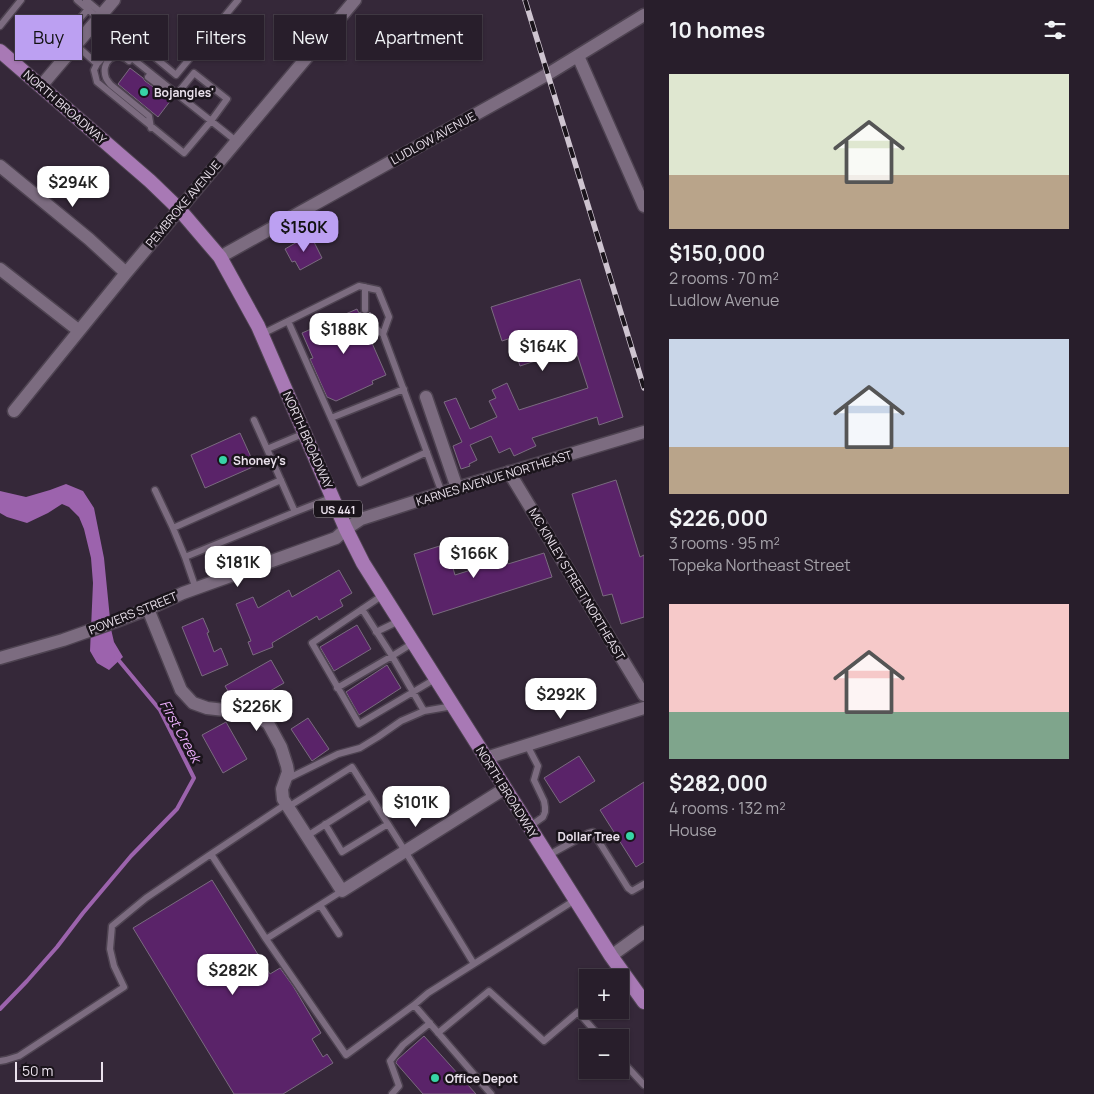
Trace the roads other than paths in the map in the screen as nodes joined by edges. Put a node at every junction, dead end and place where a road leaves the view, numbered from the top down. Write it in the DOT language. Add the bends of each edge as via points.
graph roads {
  1 [pos="21,0"];
  2 [pos="77,0"];
  3 [pos="86,0"];
  4 [pos="114,0"];
  5 [pos="238,0"];
  6 [pos="355,0"];
  7 [pos="88,9"];
  8 [pos="98,15"];
  9 [pos="99,15"];
  10 [pos="101,15"];
  11 [pos="644,15"];
  12 [pos="82,16"];
  13 [pos="0,26"];
  14 [pos="92,26"];
  15 [pos="82,38"];
  16 [pos="82,50"];
  17 [pos="0,51"];
  18 [pos="578,56"];
  19 [pos="63,60"];
  20 [pos="157,60"];
  21 [pos="97,64"];
  22 [pos="41,86"];
  23 [pos="168,88"];
  24 [pos="177,94"];
  25 [pos="211,121"];
  26 [pos="151,128"];
  27 [pos="236,141"];
  28 [pos="0,166"];
  29 [pos="644,206"];
  30 [pos="179,209"];
  31 [pos="220,257"];
  32 [pos="0,269"];
  33 [pos="126,273"];
  34 [pos="365,287"];
  35 [pos="365,310"];
  36 [pos="288,321"];
  37 [pos="371,325"];
  38 [pos="78,330"];
  39 [pos="262,334"];
  40 [pos="384,334"];
  41 [pos="404,389"];
  42 [pos="426,397"];
  43 [pos="14,411"];
  44 [pos="331,418"];
  45 [pos="254,420"];
  46 [pos="644,432"];
  47 [pos="305,433"];
  48 [pos="267,449"];
  49 [pos="427,452"];
  50 [pos="509,472"];
  51 [pos="281,480"];
  52 [pos="457,488"];
  53 [pos="155,490"];
  54 [pos="442,493"];
  55 [pos="333,497"];
  56 [pos="295,512"];
  57 [pos="173,528"];
  58 [pos="346,529"];
  59 [pos="185,557"];
  60 [pos="196,589"];
  61 [pos="383,595"];
  62 [pos="148,609"];
  63 [pos="362,609"];
  64 [pos="399,620"];
  65 [pos="376,632"];
  66 [pos="413,643"];
  67 [pos="392,656"];
  68 [pos="0,658"];
  69 [pos="435,679"];
  70 [pos="337,688"];
  71 [pos="414,692"];
  72 [pos="644,695"];
  73 [pos="453,706"];
  74 [pos="644,708"];
  75 [pos="424,711"];
  76 [pos="527,745"];
  77 [pos="486,758"];
  78 [pos="285,780"];
  79 [pos="504,788"];
  80 [pos="370,796"];
  81 [pos="287,805"];
  82 [pos="325,824"];
  83 [pos="388,824"];
  84 [pos="529,827"];
  85 [pos="306,836"];
  86 [pos="405,851"];
  87 [pos="211,854"];
  88 [pos="548,856"];
  89 [pos="644,884"];
  90 [pos="342,891"];
  91 [pos="575,900"];
  92 [pos="320,905"];
  93 [pos="644,932"];
  94 [pos="338,934"];
  95 [pos="266,939"];
  96 [pos="611,956"];
  97 [pos="474,964"];
  98 [pos="644,1002"];
  99 [pos="414,1005"];
  100 [pos="430,1023"];
  101 [pos="593,1029"];
  102 [pos="438,1033"];
  103 [pos="3,1061"];
  104 [pos="629,1068"];
  105 [pos="644,1085"];
  106 [pos="392,1094"];
  107 [pos="491,1094"];
  1 -- 13 [label="lane"];
  2 -- 7 [label="lane"];
  3 -- 9 [label="lane"];
  4 -- 10 [label="street"];
  5 -- 20 [label="lane" via="176,75"];
  6 -- 27 [label="street, PEMBROKE AVENUE"];
  7 -- 8 [label="lane"];
  7 -- 12 [label="lane"];
  11 -- 18 [label="street, LUDLOW AVENUE"];
  14 -- 15 [label="street"];
  16 -- 21 [label="lane"];
  17 -- 22 [label="main road, NORTH BROADWAY / US 441"];
  18 -- 29 [label="street"];
  18 -- 31 [label="street, LUDLOW AVENUE"];
  19 -- 22 [label="street"];
  21 -- 23 [label="lane" via="108,52 122,50"];
  21 -- 26 [label="lane" via="94,70 97,82"];
  22 -- 30 [label="main road, NORTH BROADWAY / US 441"];
  23 -- 24 [label="lane"];
  23 -- 26 [label="lane" via="160,86 124,56 110,58 105,67 106,78 111,85 149,116"];
  24 -- 25 [label="lane"];
  24 -- 25 [label="lane" via="194,73 227,100"];
  25 -- 26 [label="lane" via="184,153"];
  25 -- 27 [label="lane"];
  27 -- 30 [label="street, PEMBROKE AVENUE"];
  28 -- 33 [label="street" via="89,238"];
  30 -- 31 [label="main road, NORTH BROADWAY / US 441"];
  30 -- 33 [label="street, PEMBROKE AVENUE"];
  31 -- 39 [label="main road, NORTH BROADWAY / US 441"];
  32 -- 38 [label="street"];
  33 -- 38 [label="street, PEMBROKE AVENUE"];
  34 -- 35 [label="lane"];
  34 -- 36 [label="lane" via="359,286"];
  34 -- 40 [label="lane" via="378,290 389,317"];
  36 -- 39 [label="lane"];
  36 -- 44 [label="lane"];
  37 -- 40 [label="lane"];
  38 -- 43 [label="street, PEMBROKE AVENUE"];
  39 -- 47 [label="main road, NORTH BROADWAY / US 441"];
  40 -- 41 [label="lane"];
  41 -- 44 [label="lane"];
  41 -- 49 [label="lane"];
  42 -- 52 [label="street"];
  44 -- 49 [label="lane" via="360,483"];
  45 -- 48 [label="lane"];
  46 -- 50 [label="street, KARNES AVENUE NORTHEAST"];
  47 -- 48 [label="lane"];
  47 -- 55 [label="main road, NORTH BROADWAY / US 441"];
  48 -- 51 [label="lane"];
  49 -- 54 [label="lane"];
  50 -- 52 [label="street, KARNES AVENUE NORTHEAST"];
  50 -- 72 [label="street, MC KINLEY STREET NORTHEAST"];
  51 -- 56 [label="lane"];
  51 -- 57 [label="lane"];
  52 -- 54 [label="street, KARNES AVENUE NORTHEAST"];
  53 -- 57 [label="lane"];
  54 -- 58 [label="street, KARNES AVENUE NORTHEAST" via="361,520"];
  55 -- 56 [label="lane"];
  55 -- 58 [label="main road, NORTH BROADWAY / US 441"];
  56 -- 59 [label="lane"];
  57 -- 59 [label="lane"];
  58 -- 60 [label="street, POWERS STREET" via="336,538"];
  58 -- 61 [label="main road, NORTH BROADWAY / US 441"];
  59 -- 60 [label="lane"];
  60 -- 62 [label="street, POWERS STREET"];
  61 -- 63 [label="lane"];
  61 -- 64 [label="main road, NORTH BROADWAY / US 441"];
  62 -- 68 [label="street, POWERS STREET"];
  62 -- 78 [label="street" via="181,690 193,703 207,708 251,712 268,723 287,766"];
  63 -- 65 [label="lane"];
  63 -- 70 [label="lane" via="312,643"];
  64 -- 65 [label="lane"];
  64 -- 66 [label="main road, NORTH BROADWAY / US 441"];
  65 -- 67 [label="lane"];
  66 -- 67 [label="lane"];
  66 -- 69 [label="main road, NORTH BROADWAY / US 441"];
  67 -- 70 [label="lane"];
  67 -- 71 [label="lane"];
  69 -- 71 [label="lane"];
  69 -- 73 [label="main road, NORTH BROADWAY / US 441"];
  70 -- 71 [label="lane" via="359,724"];
  71 -- 75 [label="lane"];
  73 -- 75 [label="lane"];
  73 -- 77 [label="main road, NORTH BROADWAY / US 441"];
  74 -- 76 [label="street"];
  75 -- 78 [label="lane" via="401,721 360,748 338,754"];
  76 -- 77 [label="street"];
  76 -- 84 [label="lane" via="538,766 534,780 546,812"];
  77 -- 79 [label="main road, NORTH BROADWAY / US 441"];
  78 -- 81 [label="street" via="282,789"];
  79 -- 84 [label="main road, NORTH BROADWAY / US 441"];
  79 -- 86 [label="street"];
  80 -- 81 [label="lane" via="352,768"];
  80 -- 82 [label="lane"];
  80 -- 83 [label="lane"];
  81 -- 85 [label="street"];
  81 -- 87 [label="lane"];
  82 -- 83 [label="lane" via="342,852"];
  82 -- 85 [label="lane"];
  83 -- 86 [label="lane"];
  84 -- 88 [label="main road, NORTH BROADWAY / US 441"];
  85 -- 90 [label="street"];
  86 -- 90 [label="street"];
  86 -- 97 [label="lane"];
  87 -- 95 [label="lane"];
  87 -- 103 [label="lane" via="146,898 112,926 110,950 124,987 19,1056"];
  88 -- 89 [label="lane" via="593,832 628,888 632,891"];
  88 -- 91 [label="main road, NORTH BROADWAY / US 441"];
  90 -- 92 [label="lane"];
  91 -- 96 [label="main road, NORTH BROADWAY / US 441"];
  91 -- 97 [label="lane"];
  92 -- 94 [label="lane"];
  92 -- 95 [label="lane"];
  93 -- 96 [label="street"];
  95 -- 99 [label="lane" via="346,1055"];
  96 -- 98 [label="main road, NORTH BROADWAY / US 441"];
  97 -- 99 [label="lane"];
  99 -- 100 [label="lane"];
  100 -- 102 [label="lane"];
  100 -- 106 [label="lane" via="403,1045 390,1061 399,1086"];
  101 -- 102 [label="lane" via="578,1012 544,1041 488,991"];
  102 -- 107 [label="lane"];
  104 -- 105 [label="lane"];
}
